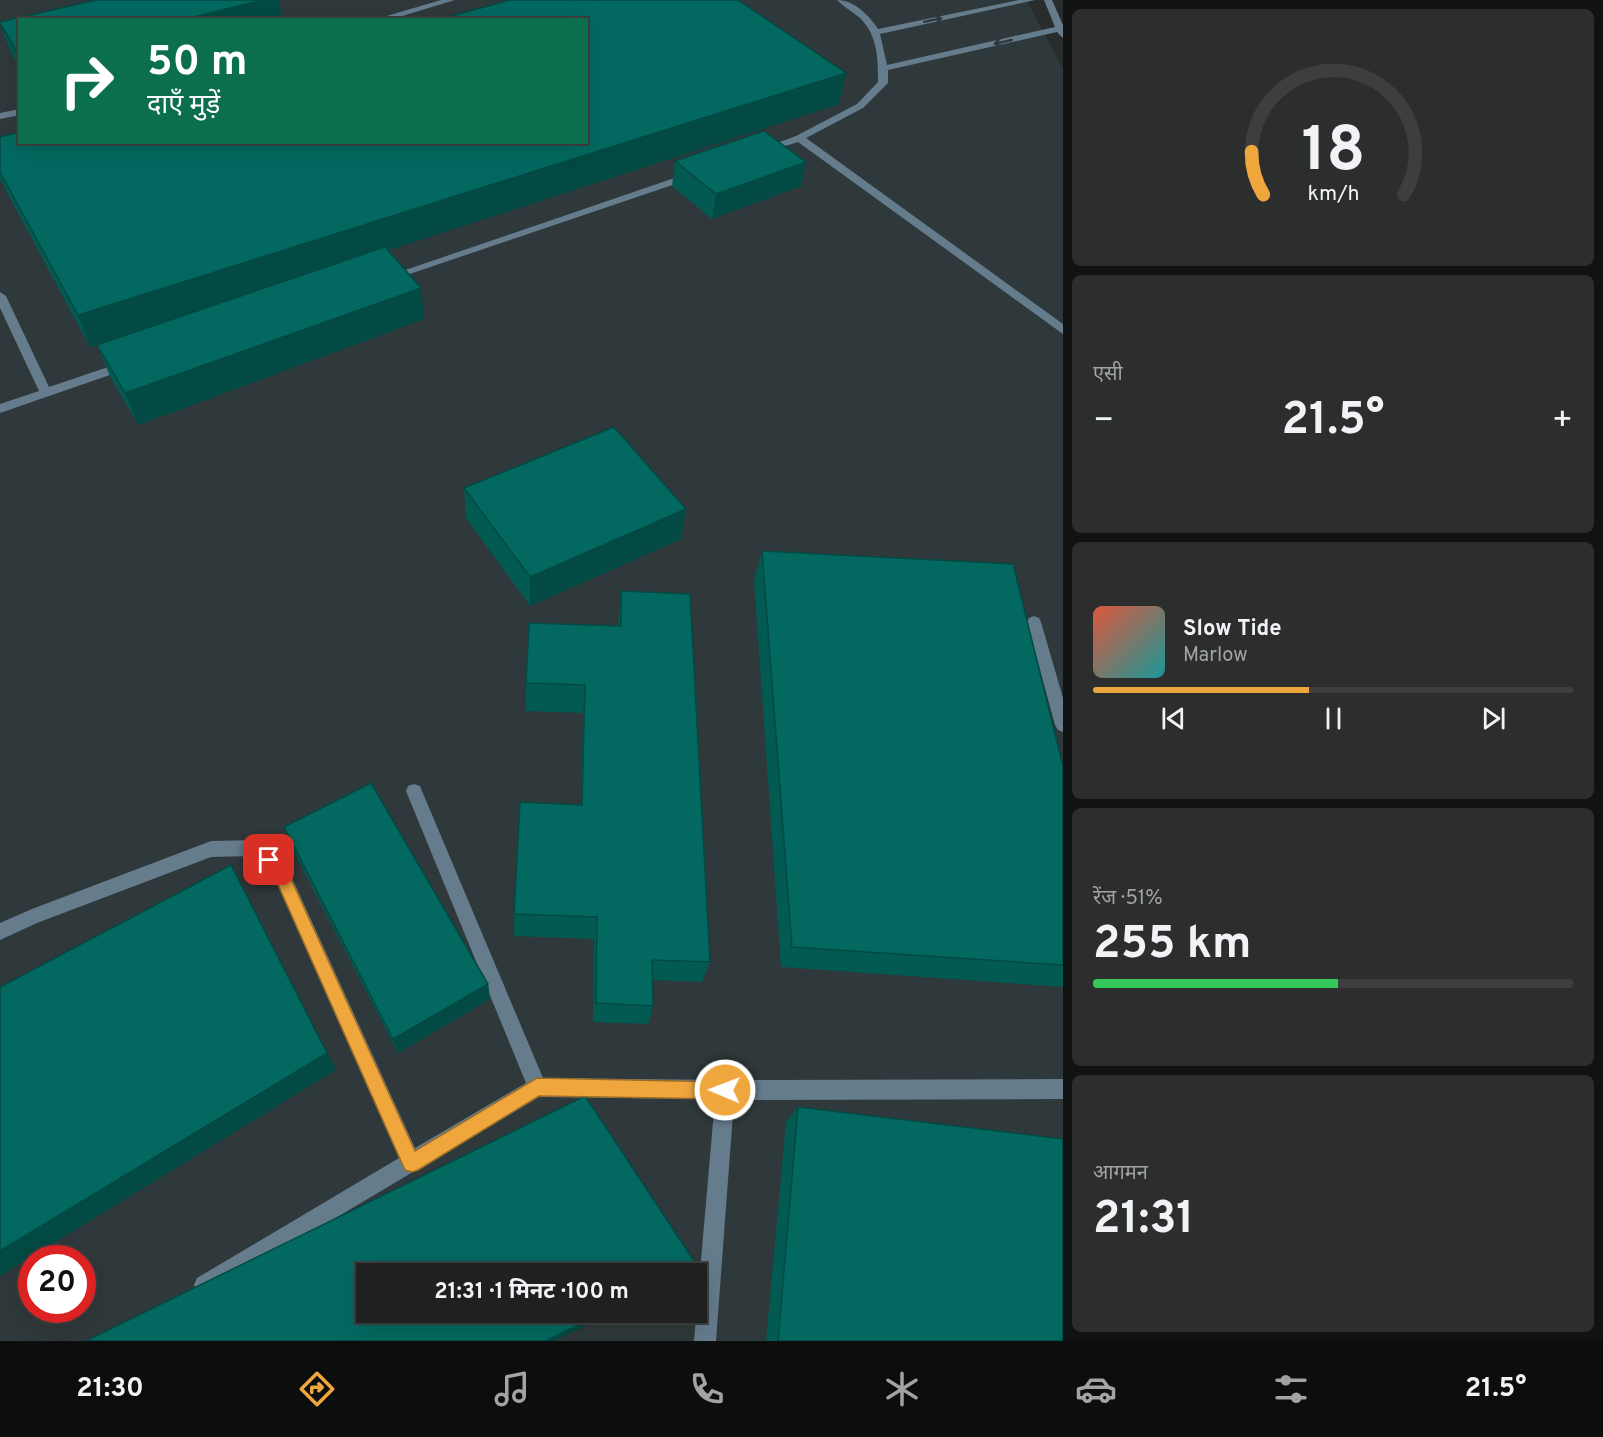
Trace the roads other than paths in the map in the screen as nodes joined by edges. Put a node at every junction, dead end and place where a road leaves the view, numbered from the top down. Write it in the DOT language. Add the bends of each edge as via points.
graph roads {
  1 [pos="451,0"];
  2 [pos="841,0"];
  3 [pos="1031,0"];
  4 [pos="1048,0"];
  5 [pos="384,18"];
  6 [pos="1061,27"];
  7 [pos="876,32"];
  8 [pos="884,68"];
  9 [pos="0,104"];
  10 [pos="18,112"];
  11 [pos="3,116"];
  12 [pos="799,138"];
  13 [pos="753,153"];
  14 [pos="708,169"];
  15 [pos="381,280"];
  16 [pos="0,296"];
  17 [pos="1063,330"];
  18 [pos="136,362"];
  19 [pos="46,393"];
  20 [pos="0,409"];
  21 [pos="1034,622"];
  22 [pos="1063,725"];
  23 [pos="414,791"];
  24 [pos="0,932"];
  25 [pos="537,1087"];
  26 [pos="1063,1089"];
  27 [pos="725,1090"];
  28 [pos="412,1163"];
  29 [pos="189,1294"];
  30 [pos="705,1341"];
  1 -- 5 [label="street"];
  2 -- 7 [label="street" via="864,15"];
  7 -- 3 [label="street, one-way"];
  4 -- 6 [label="street"];
  6 -- 8 [label="street, one-way"];
  7 -- 8 [label="street" via="884,54"];
  8 -- 12 [label="street" via="884,83 860,106"];
  9 -- 11 [label="street"];
  10 -- 11 [label="street"];
  12 -- 13 [label="street"];
  12 -- 17 [label="street"];
  14 -- 15 [label="street"];
  16 -- 19 [label="street"];
  18 -- 19 [label="street"];
  19 -- 20 [label="street"];
  21 -- 22 [label="street"];
  23 -- 25 [label="street"];
  24 -- 28 [label="street" via="211,849 258,848 280,873"];
  25 -- 27 [label="street"];
  25 -- 28 [label="street"];
  26 -- 27 [label="street"];
  27 -- 30 [label="street"];
  28 -- 29 [label="street"];
}
